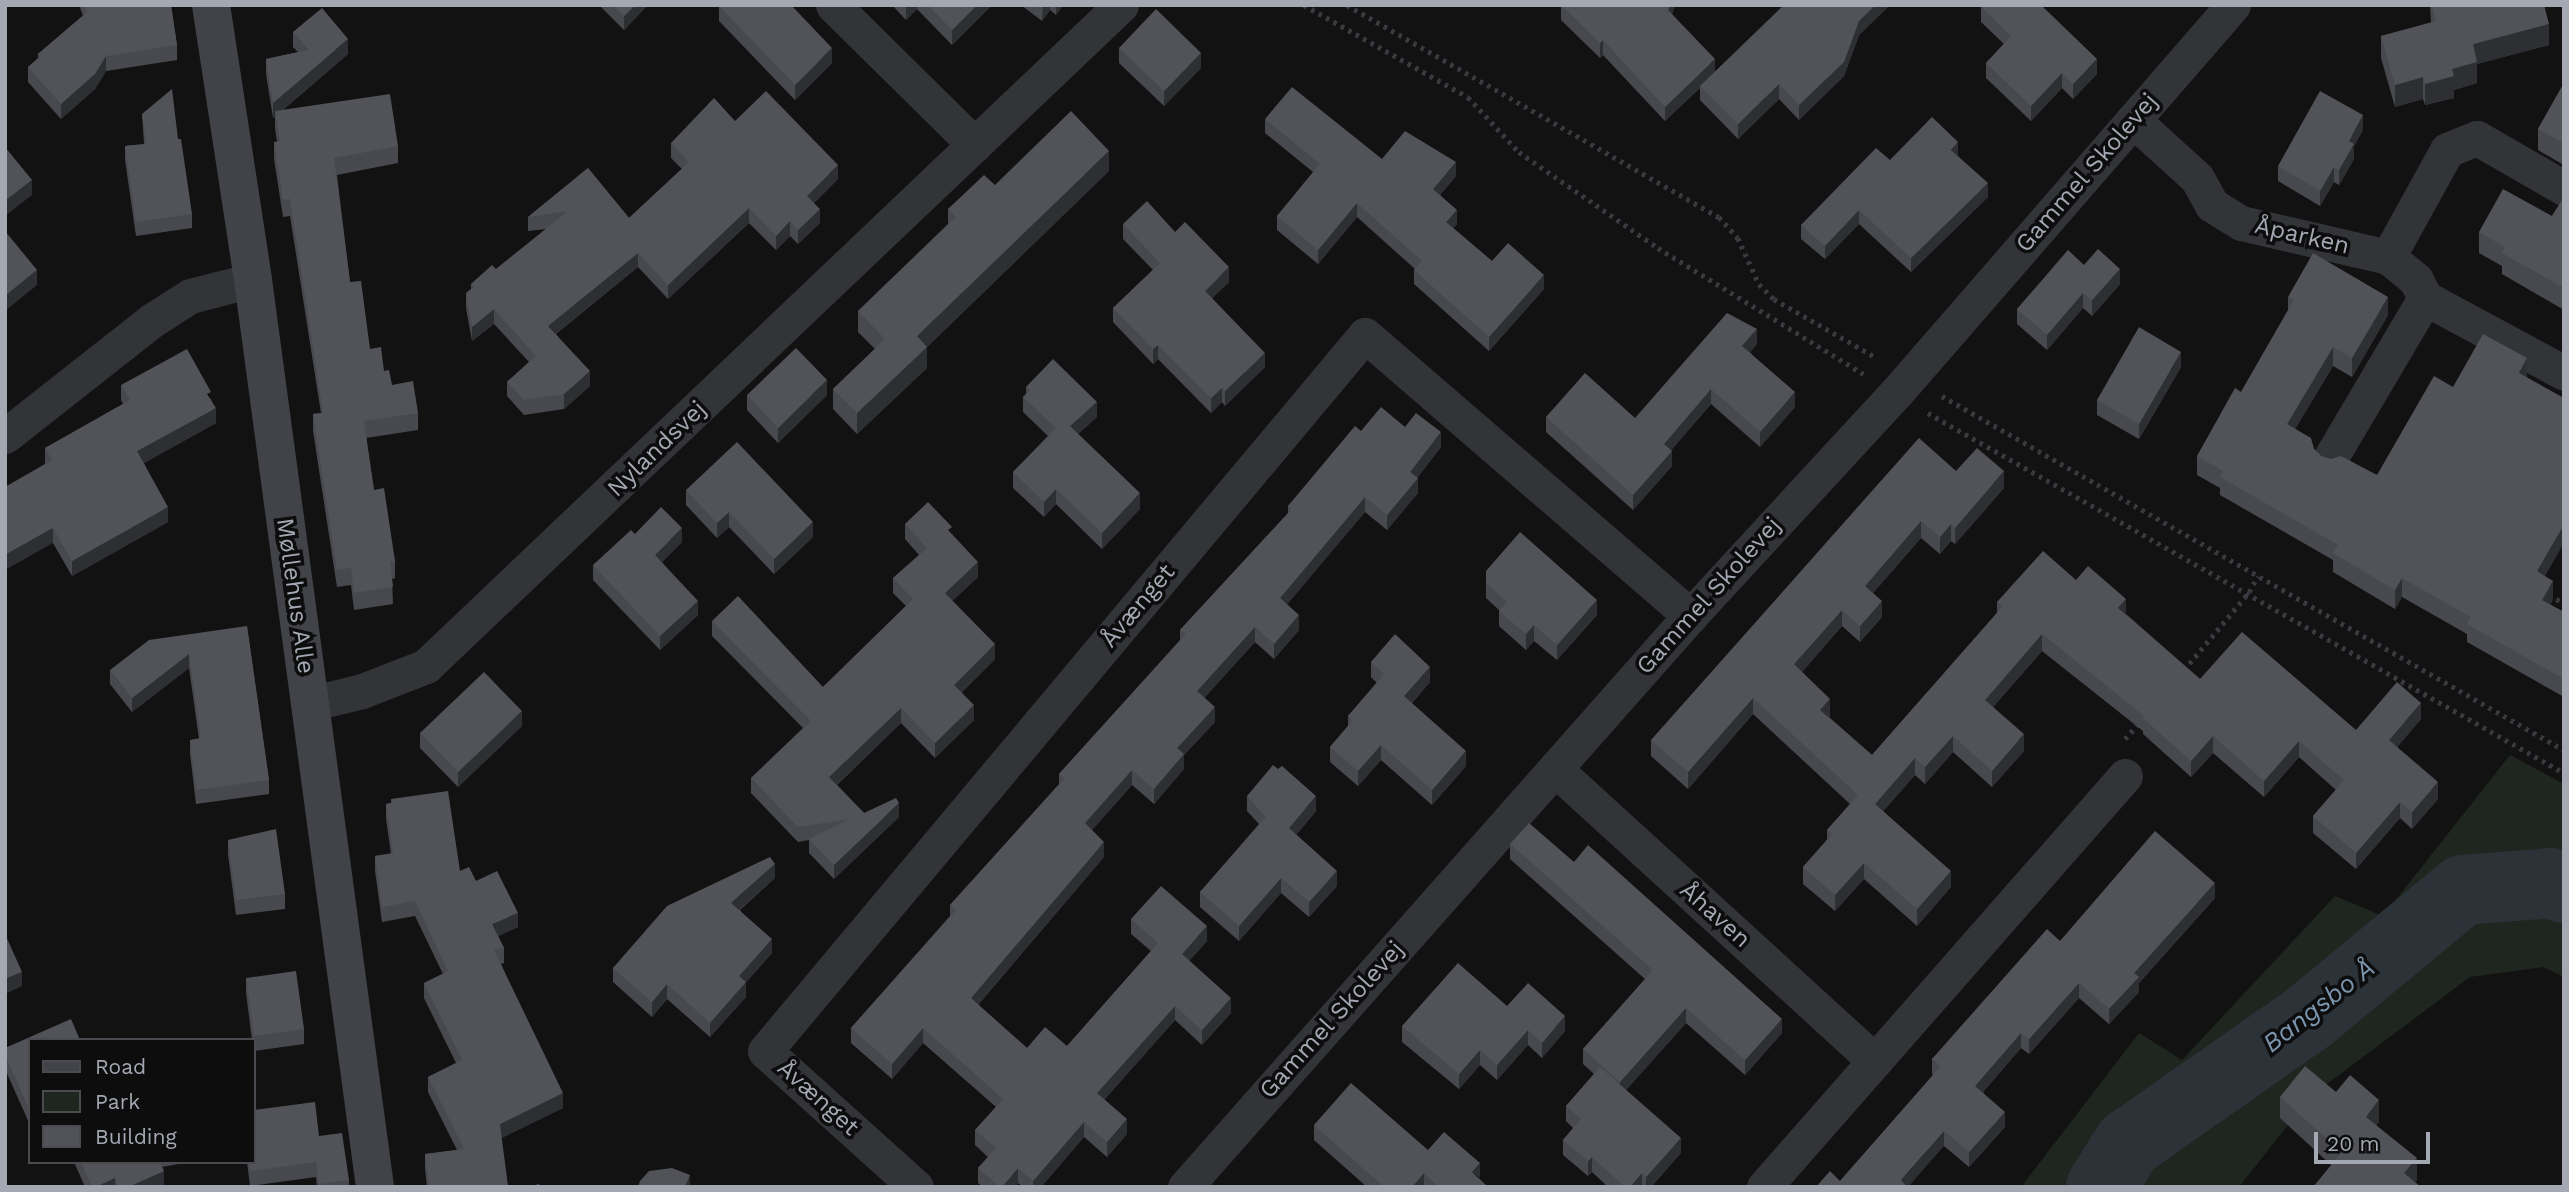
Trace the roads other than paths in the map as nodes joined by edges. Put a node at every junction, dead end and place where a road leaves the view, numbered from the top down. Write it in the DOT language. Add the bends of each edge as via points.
graph roads {
  1 [pos="211,5"];
  2 [pos="833,5"];
  3 [pos="1121,5"];
  4 [pos="2233,5"];
  5 [pos="2133,120"];
  6 [pos="975,145"];
  7 [pos="2564,188"];
  8 [pos="2388,257"];
  9 [pos="253,280"];
  10 [pos="2425,298"];
  11 [pos="2564,373"];
  12 [pos="5,436"];
  13 [pos="2330,457"];
  14 [pos="1690,616"];
  15 [pos="309,704"];
  16 [pos="1555,769"];
  17 [pos="2125,776"];
  18 [pos="1875,1061"];
  19 [pos="375,1187"];
  20 [pos="916,1187"];
  21 [pos="1185,1187"];
  22 [pos="1765,1187"];
  1 -- 9 [label="street, Møllehus Alle"];
  2 -- 6 [label="street"];
  3 -- 6 [label="street, Nylandsvej"];
  4 -- 5 [label="street, Gammel Skolevej"];
  5 -- 8 [label="street, Åparken" via="2197,178 2212,205 2241,223"];
  5 -- 14 [label="street, Gammel Skolevej" via="1896,393"];
  6 -- 15 [label="street, Nylandsvej" via="426,666 362,691"];
  7 -- 8 [label="street" via="2477,138 2447,150"];
  8 -- 10 [label="street, Åparken" via="2416,280"];
  9 -- 12 [label="street" via="190,296 151,321"];
  9 -- 15 [label="street, Møllehus Alle"];
  10 -- 11 [label="street, Åparken"];
  10 -- 13 [label="street"];
  14 -- 16 [label="street, Gammel Skolevej"];
  14 -- 20 [label="street, Åvænget" via="1365,335 765,1051"];
  15 -- 19 [label="street, Møllehus Alle"];
  16 -- 18 [label="street, Åhaven"];
  16 -- 21 [label="street, Gammel Skolevej"];
  17 -- 18 [label="street"];
  18 -- 22 [label="street"];
}
